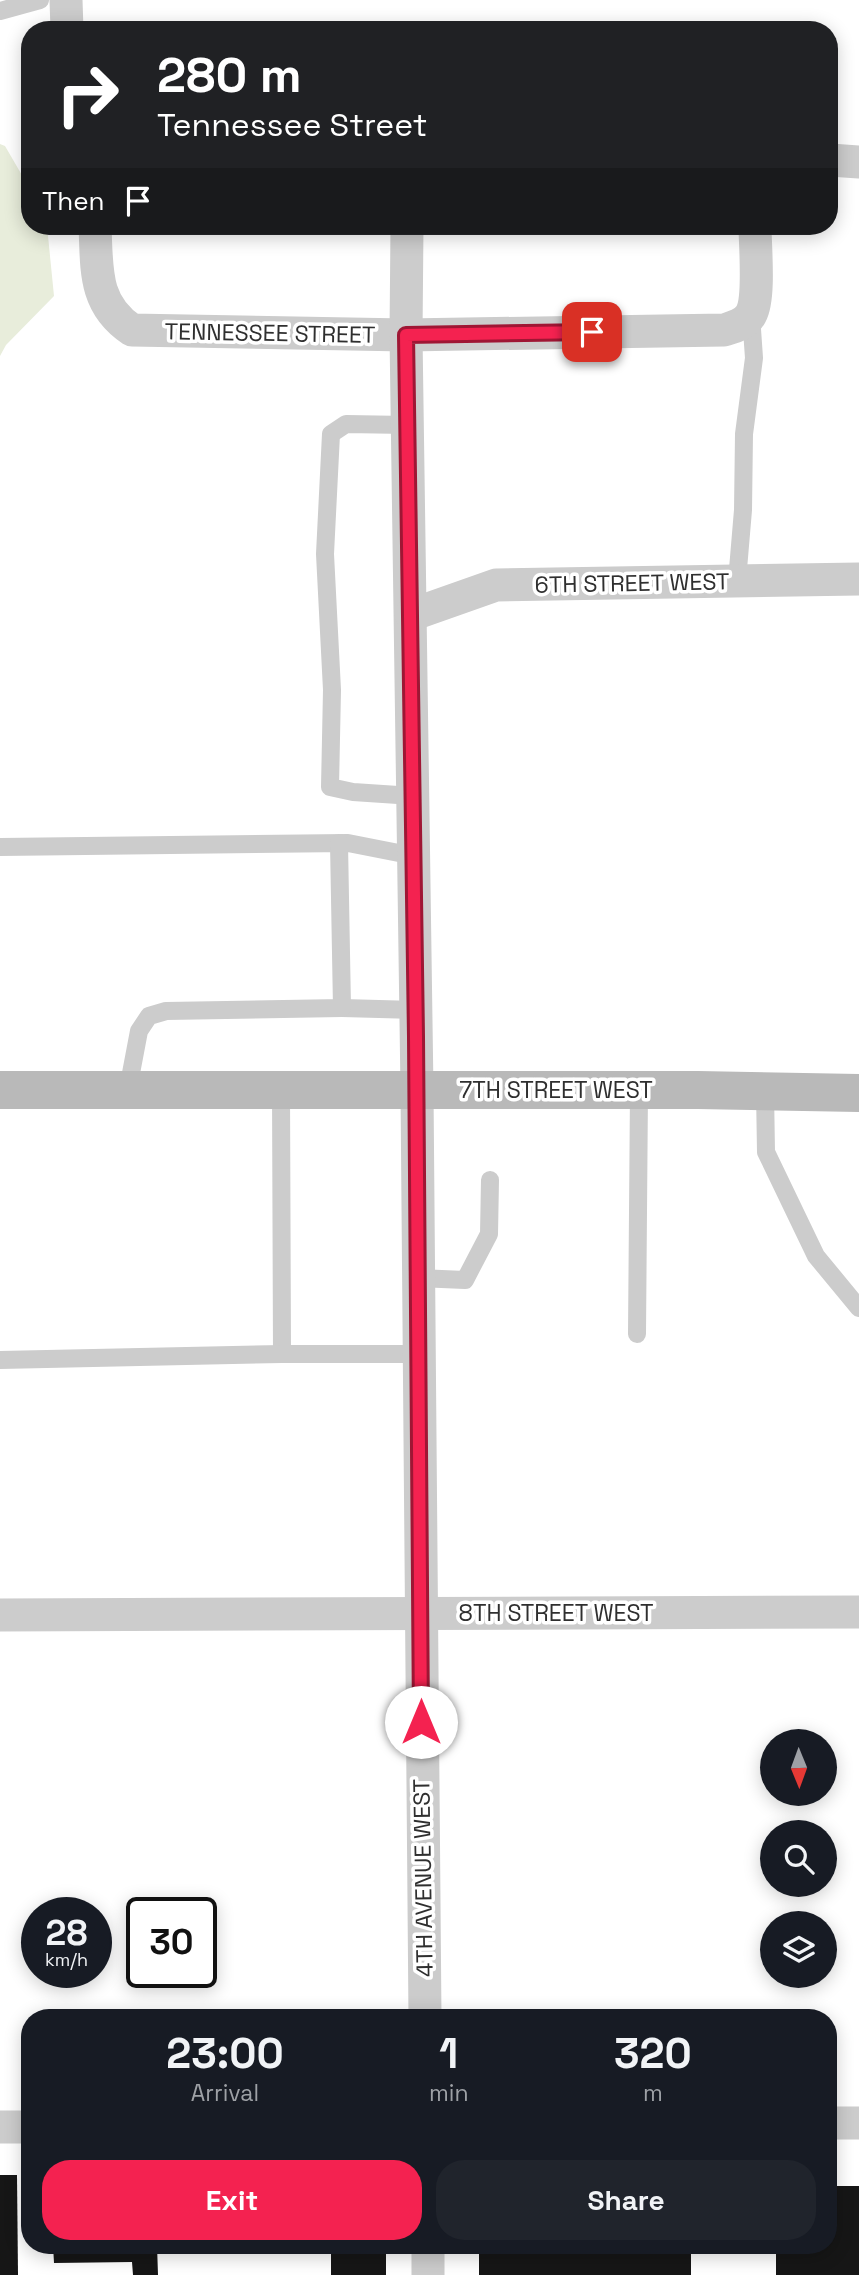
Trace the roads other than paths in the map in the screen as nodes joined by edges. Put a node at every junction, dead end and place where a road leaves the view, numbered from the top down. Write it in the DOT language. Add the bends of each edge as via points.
graph roads {
  1 [pos="40,0"];
  2 [pos="66,0"];
  3 [pos="0,11"];
  4 [pos="67,21"];
  5 [pos="838,161"];
  6 [pos="859,162"];
  7 [pos="95,235"];
  8 [pos="407,235"];
  9 [pos="755,235"];
  10 [pos="751,314"];
  11 [pos="406,335"];
  12 [pos="407,425"];
  13 [pos="859,579"];
  14 [pos="737,581"];
  15 [pos="411,615"];
  16 [pos="413,796"];
  17 [pos="339,843"];
  18 [pos="0,847"];
  19 [pos="414,856"];
  20 [pos="342,1007"];
  21 [pos="416,1010"];
  22 [pos="128,1089"];
  23 [pos="0,1090"];
  24 [pos="281,1090"];
  25 [pos="417,1090"];
  26 [pos="639,1091"];
  27 [pos="765,1091"];
  28 [pos="859,1093"];
  29 [pos="490,1180"];
  30 [pos="418,1278"];
  31 [pos="859,1308"];
  32 [pos="637,1334"];
  33 [pos="282,1354"];
  34 [pos="419,1354"];
  35 [pos="0,1360"];
  36 [pos="859,1612"];
  37 [pos="420,1614"];
  38 [pos="0,1615"];
  39 [pos="425,2009"];
  40 [pos="837,2123"];
  41 [pos="859,2123"];
  42 [pos="0,2127"];
  43 [pos="21,2127"];
  44 [pos="428,2254"];
  45 [pos="428,2275"];
  1 -- 3 [label="lane"];
  2 -- 4 [label="street"];
  5 -- 6 [label="street"];
  7 -- 11 [label="street, TENNESSEE STREET" via="97,279 105,303 117,320 132,330"];
  8 -- 11 [label="street, 4TH AVENUE WEST"];
  9 -- 10 [label="street"];
  10 -- 11 [label="street, TENNESSEE STREET" via="739,326 724,330"];
  10 -- 14 [label="lane" via="754,358 744,434"];
  11 -- 12 [label="street, 4TH AVENUE WEST"];
  12 -- 15 [label="street, 4TH AVENUE WEST"];
  12 -- 16 [label="lane" via="346,424 331,433 325,554 332,690 330,787"];
  13 -- 14 [label="street, 6TH STREET WEST"];
  14 -- 15 [label="street, 6TH STREET WEST" via="496,585"];
  15 -- 16 [label="street, 4TH AVENUE WEST"];
  16 -- 19 [label="street, 4TH AVENUE WEST"];
  17 -- 18 [label="lane"];
  17 -- 19 [label="lane"];
  17 -- 20 [label="lane"];
  19 -- 21 [label="street, 4TH AVENUE WEST"];
  20 -- 21 [label="lane"];
  20 -- 22 [label="lane" via="166,1011 149,1016 139,1031"];
  21 -- 25 [label="street, 4TH AVENUE WEST"];
  22 -- 23 [label="street, 7TH STREET WEST"];
  22 -- 24 [label="street, 7TH STREET WEST"];
  24 -- 25 [label="street, 7TH STREET WEST"];
  24 -- 33 [label="lane"];
  25 -- 26 [label="street, 7TH STREET WEST"];
  25 -- 30 [label="street, 4TH AVENUE WEST"];
  26 -- 27 [label="street, 7TH STREET WEST"];
  26 -- 32 [label="lane"];
  27 -- 28 [label="street, 7TH STREET WEST"];
  27 -- 31 [label="lane" via="766,1152 816,1256"];
  29 -- 30 [label="lane" via="489,1234 464,1280"];
  30 -- 34 [label="street, 4TH AVENUE WEST"];
  33 -- 34 [label="lane"];
  33 -- 35 [label="lane"];
  34 -- 37 [label="street, 4TH AVENUE WEST"];
  36 -- 37 [label="street, 8TH STREET WEST"];
  37 -- 38 [label="street, 8TH STREET WEST"];
  37 -- 39 [label="street, 4TH AVENUE WEST"];
  40 -- 41 [label="street"];
  42 -- 43 [label="street"];
  44 -- 45 [label="street"];
}
